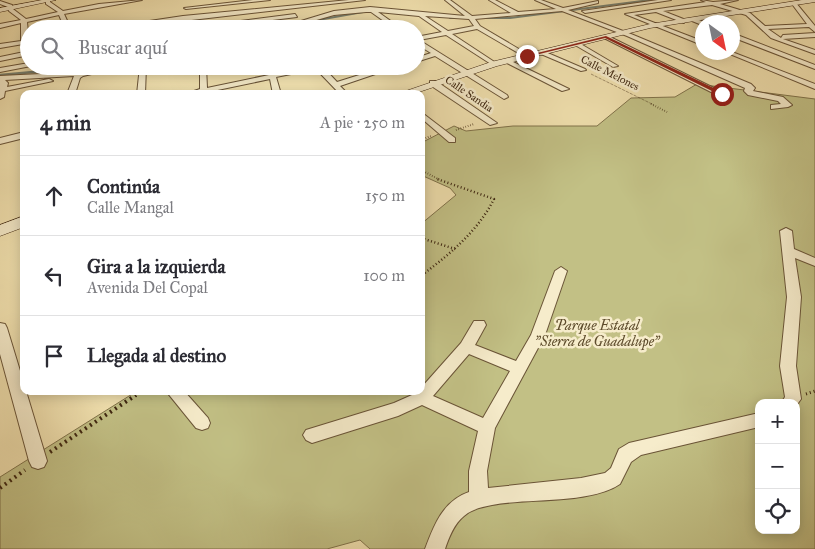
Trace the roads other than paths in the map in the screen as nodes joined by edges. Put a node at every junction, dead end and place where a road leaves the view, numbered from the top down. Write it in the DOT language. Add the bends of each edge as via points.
graph roads {
  1 [pos="9,0"];
  2 [pos="49,0"];
  3 [pos="94,0"];
  4 [pos="137,0"];
  5 [pos="187,0"];
  6 [pos="268,0"];
  7 [pos="272,0"];
  8 [pos="361,0"];
  9 [pos="447,0"];
  10 [pos="491,0"];
  11 [pos="537,0"];
  12 [pos="574,0"];
  13 [pos="669,0"];
  14 [pos="703,0"];
  15 [pos="736,0"];
  16 [pos="815,0"];
  17 [pos="0,2"];
  18 [pos="316,2"];
  19 [pos="596,2"];
  20 [pos="713,3"];
  21 [pos="325,4"];
  22 [pos="640,4"];
  23 [pos="794,4"];
  24 [pos="99,5"];
  25 [pos="586,5"];
  26 [pos="287,7"];
  27 [pos="610,7"];
  28 [pos="685,7"];
  29 [pos="10,8"];
  30 [pos="140,8"];
  31 [pos="186,8"];
  32 [pos="274,8"];
  33 [pos="410,8"];
  34 [pos="0,10"];
  35 [pos="373,11"];
  36 [pos="103,12"];
  37 [pos="567,12"];
  38 [pos="744,12"];
  39 [pos="62,13"];
  40 [pos="334,13"];
  41 [pos="415,13"];
  42 [pos="655,13"];
  43 [pos="146,14"];
  44 [pos="518,14"];
  45 [pos="628,14"];
  46 [pos="709,15"];
  47 [pos="727,15"];
  48 [pos="204,16"];
  49 [pos="295,16"];
  50 [pos="422,16"];
  51 [pos="636,17"];
  52 [pos="183,18"];
  53 [pos="23,20"];
  54 [pos="29,20"];
  55 [pos="65,20"];
  56 [pos="152,20"];
  57 [pos="163,20"];
  58 [pos="206,20"];
  59 [pos="264,20"];
  60 [pos="297,20"];
  61 [pos="316,20"];
  62 [pos="337,20"];
  63 [pos="386,20"];
  64 [pos="694,20"];
  65 [pos="474,21"];
  66 [pos="684,21"];
  67 [pos="20,22"];
  68 [pos="655,25"];
  69 [pos="0,26"];
  70 [pos="764,28"];
  71 [pos="813,28"];
  72 [pos="445,32"];
  73 [pos="622,33"];
  74 [pos="815,35"];
  75 [pos="606,37"];
  76 [pos="425,38"];
  77 [pos="740,38"];
  78 [pos="776,38"];
  79 [pos="695,40"];
  80 [pos="20,43"];
  81 [pos="577,44"];
  82 [pos="0,46"];
  83 [pos="425,46"];
  84 [pos="815,46"];
  85 [pos="803,47"];
  86 [pos="543,52"];
  87 [pos="815,52"];
  88 [pos="436,54"];
  89 [pos="20,55"];
  90 [pos="527,56"];
  91 [pos="425,57"];
  92 [pos="740,57"];
  93 [pos="0,59"];
  94 [pos="507,61"];
  95 [pos="494,64"];
  96 [pos="615,66"];
  97 [pos="20,67"];
  98 [pos="815,67"];
  99 [pos="0,70"];
  100 [pos="583,70"];
  101 [pos="466,72"];
  102 [pos="79,75"];
  103 [pos="142,75"];
  104 [pos="203,75"];
  105 [pos="276,75"];
  106 [pos="327,75"];
  107 [pos="368,75"];
  108 [pos="271,76"];
  109 [pos="0,78"];
  110 [pos="432,83"];
  111 [pos="336,85"];
  112 [pos="815,87"];
  113 [pos="565,89"];
  114 [pos="73,90"];
  115 [pos="141,90"];
  116 [pos="203,90"];
  117 [pos="212,90"];
  118 [pos="276,90"];
  119 [pos="340,90"];
  120 [pos="413,90"];
  121 [pos="1,92"];
  122 [pos="722,94"];
  123 [pos="504,97"];
  124 [pos="774,107"];
  125 [pos="425,117"];
  126 [pos="493,123"];
  127 [pos="20,136"];
  128 [pos="452,140"];
  129 [pos="0,141"];
  130 [pos="20,223"];
  131 [pos="0,231"];
  132 [pos="786,231"];
  133 [pos="788,251"];
  134 [pos="815,262"];
  135 [pos="561,271"];
  136 [pos="479,325"];
  137 [pos="0,328"];
  138 [pos="466,347"];
  139 [pos="519,368"];
  140 [pos="178,395"];
  141 [pos="425,395"];
  142 [pos="425,395"];
  143 [pos="422,398"];
  144 [pos="793,399"];
  145 [pos="755,421"];
  146 [pos="202,423"];
  147 [pos="487,427"];
  148 [pos="312,435"];
  149 [pos="38,461"];
  150 [pos="479,499"];
  151 [pos="435,549"];
  1 -- 17 [label="street"];
  2 -- 29 [label="street"];
  2 -- 39 [label="street"];
  3 -- 24 [label="street"];
  4 -- 24 [label="street"];
  4 -- 30 [label="street"];
  5 -- 31 [label="street"];
  6 -- 31 [label="street"];
  7 -- 32 [label="street"];
  8 -- 21 [label="street"];
  8 -- 35 [label="street"];
  9 -- 65 [label="street"];
  10 -- 44 [label="street"];
  11 -- 37 [label="street"];
  12 -- 25 [label="street"];
  13 -- 22 [label="street"];
  14 -- 20 [label="street"];
  15 -- 20 [label="street"];
  16 -- 23 [label="street"];
  17 -- 29 [label="street"];
  18 -- 21 [label="street"];
  18 -- 26 [label="street"];
  19 -- 25 [label="street"];
  20 -- 28 [label="street"];
  20 -- 38 [label="street"];
  21 -- 40 [label="street"];
  22 -- 27 [label="street"];
  22 -- 42 [label="street"];
  23 -- 38 [label="street"];
  23 -- 71 [label="street"];
  24 -- 36 [label="street"];
  24 -- 39 [label="street"];
  25 -- 37 [label="street"];
  26 -- 32 [label="street"];
  26 -- 49 [label="street"];
  27 -- 37 [label="street"];
  27 -- 45 [label="street"];
  28 -- 42 [label="street"];
  28 -- 46 [label="street"];
  29 -- 34 [label="street"];
  29 -- 53 [label="street"];
  31 -- 52 [label="street"];
  32 -- 48 [label="street"];
  33 -- 41 [label="street"];
  35 -- 40 [label="street"];
  35 -- 41 [label="street"];
  35 -- 50 [label="street"];
  35 -- 62 [label="street"];
  35 -- 63 [label="street"];
  37 -- 44 [label="street"];
  37 -- 65 [label="street"];
  37 -- 73 [label="street"];
  38 -- 47 [label="street"];
  38 -- 70 [label="street"];
  39 -- 54 [label="street"];
  39 -- 55 [label="street"];
  40 -- 61 [label="street"];
  41 -- 65 [label="street"];
  42 -- 45 [label="street"];
  42 -- 51 [label="street"];
  42 -- 66 [label="street"];
  43 -- 56 [label="street"];
  44 -- 65 [label="street"];
  45 -- 51 [label="street"];
  48 -- 52 [label="street"];
  48 -- 58 [label="street"];
  49 -- 59 [label="street"];
  49 -- 60 [label="street"];
  50 -- 65 [label="street"];
  50 -- 72 [label="street"];
  51 -- 68 [label="street"];
  52 -- 57 [label="street"];
  64 -- 66 [label="street"];
  65 -- 72 [label="street"];
  65 -- 90 [label="street"];
  66 -- 68 [label="street"];
  67 -- 69 [label="street"];
  68 -- 73 [label="street"];
  68 -- 79 [label="street"];
  70 -- 71 [label="street"];
  70 -- 78 [label="street"];
  72 -- 76 [label="street"];
  72 -- 95 [label="street"];
  73 -- 75 [label="street"];
  73 -- 124 [label="street" via="748,86 751,93 788,105"];
  74 -- 78 [label="street"];
  75 -- 81 [label="street"];
  75 -- 122 [label="street"];
  77 -- 98 [label="street"];
  78 -- 85 [label="street"];
  80 -- 82 [label="street"];
  81 -- 86 [label="street"];
  81 -- 96 [label="street"];
  83 -- 88 [label="street"];
  84 -- 85 [label="street"];
  85 -- 87 [label="street"];
  86 -- 90 [label="street"];
  86 -- 100 [label="street, Calle Melones"];
  88 -- 91 [label="street"];
  88 -- 101 [label="street"];
  89 -- 93 [label="street"];
  90 -- 94 [label="street"];
  92 -- 112 [label="street"];
  94 -- 95 [label="street"];
  94 -- 113 [label="street"];
  95 -- 101 [label="street"];
  97 -- 99 [label="street"];
  101 -- 110 [label="street"];
  101 -- 123 [label="street"];
  102 -- 109 [label="street"];
  102 -- 114 [label="street"];
  102 -- 121 [label="street"];
  103 -- 115 [label="street"];
  104 -- 116 [label="street"];
  105 -- 108 [label="street"];
  106 -- 111 [label="street"];
  107 -- 111 [label="street"];
  108 -- 117 [label="street"];
  108 -- 118 [label="street"];
  109 -- 121 [label="street" via="3,80"];
  110 -- 120 [label="street"];
  110 -- 126 [label="street, Calle Sandia"];
  111 -- 119 [label="street"];
  125 -- 128 [label="street"];
  127 -- 129 [label="street"];
  130 -- 131 [label="street"];
  132 -- 133 [label="street"];
  133 -- 134 [label="street"];
  133 -- 144 [label="street" via="794,297 788,366"];
  135 -- 139 [label="street" via="538,335"];
  136 -- 138 [label="street"];
  137 -- 149 [label="street"];
  138 -- 139 [label="street"];
  138 -- 142 [label="street"];
  139 -- 147 [label="street"];
  140 -- 146 [label="street"];
  141 -- 143 [label="street"];
  143 -- 147 [label="street"];
  143 -- 148 [label="street" via="398,409"];
  145 -- 150 [label="street" via="630,451 617,475 610,480"];
  147 -- 150 [label="street" via="478,471"];
  150 -- 151 [label="street" via="458,507 442,531"];
}
